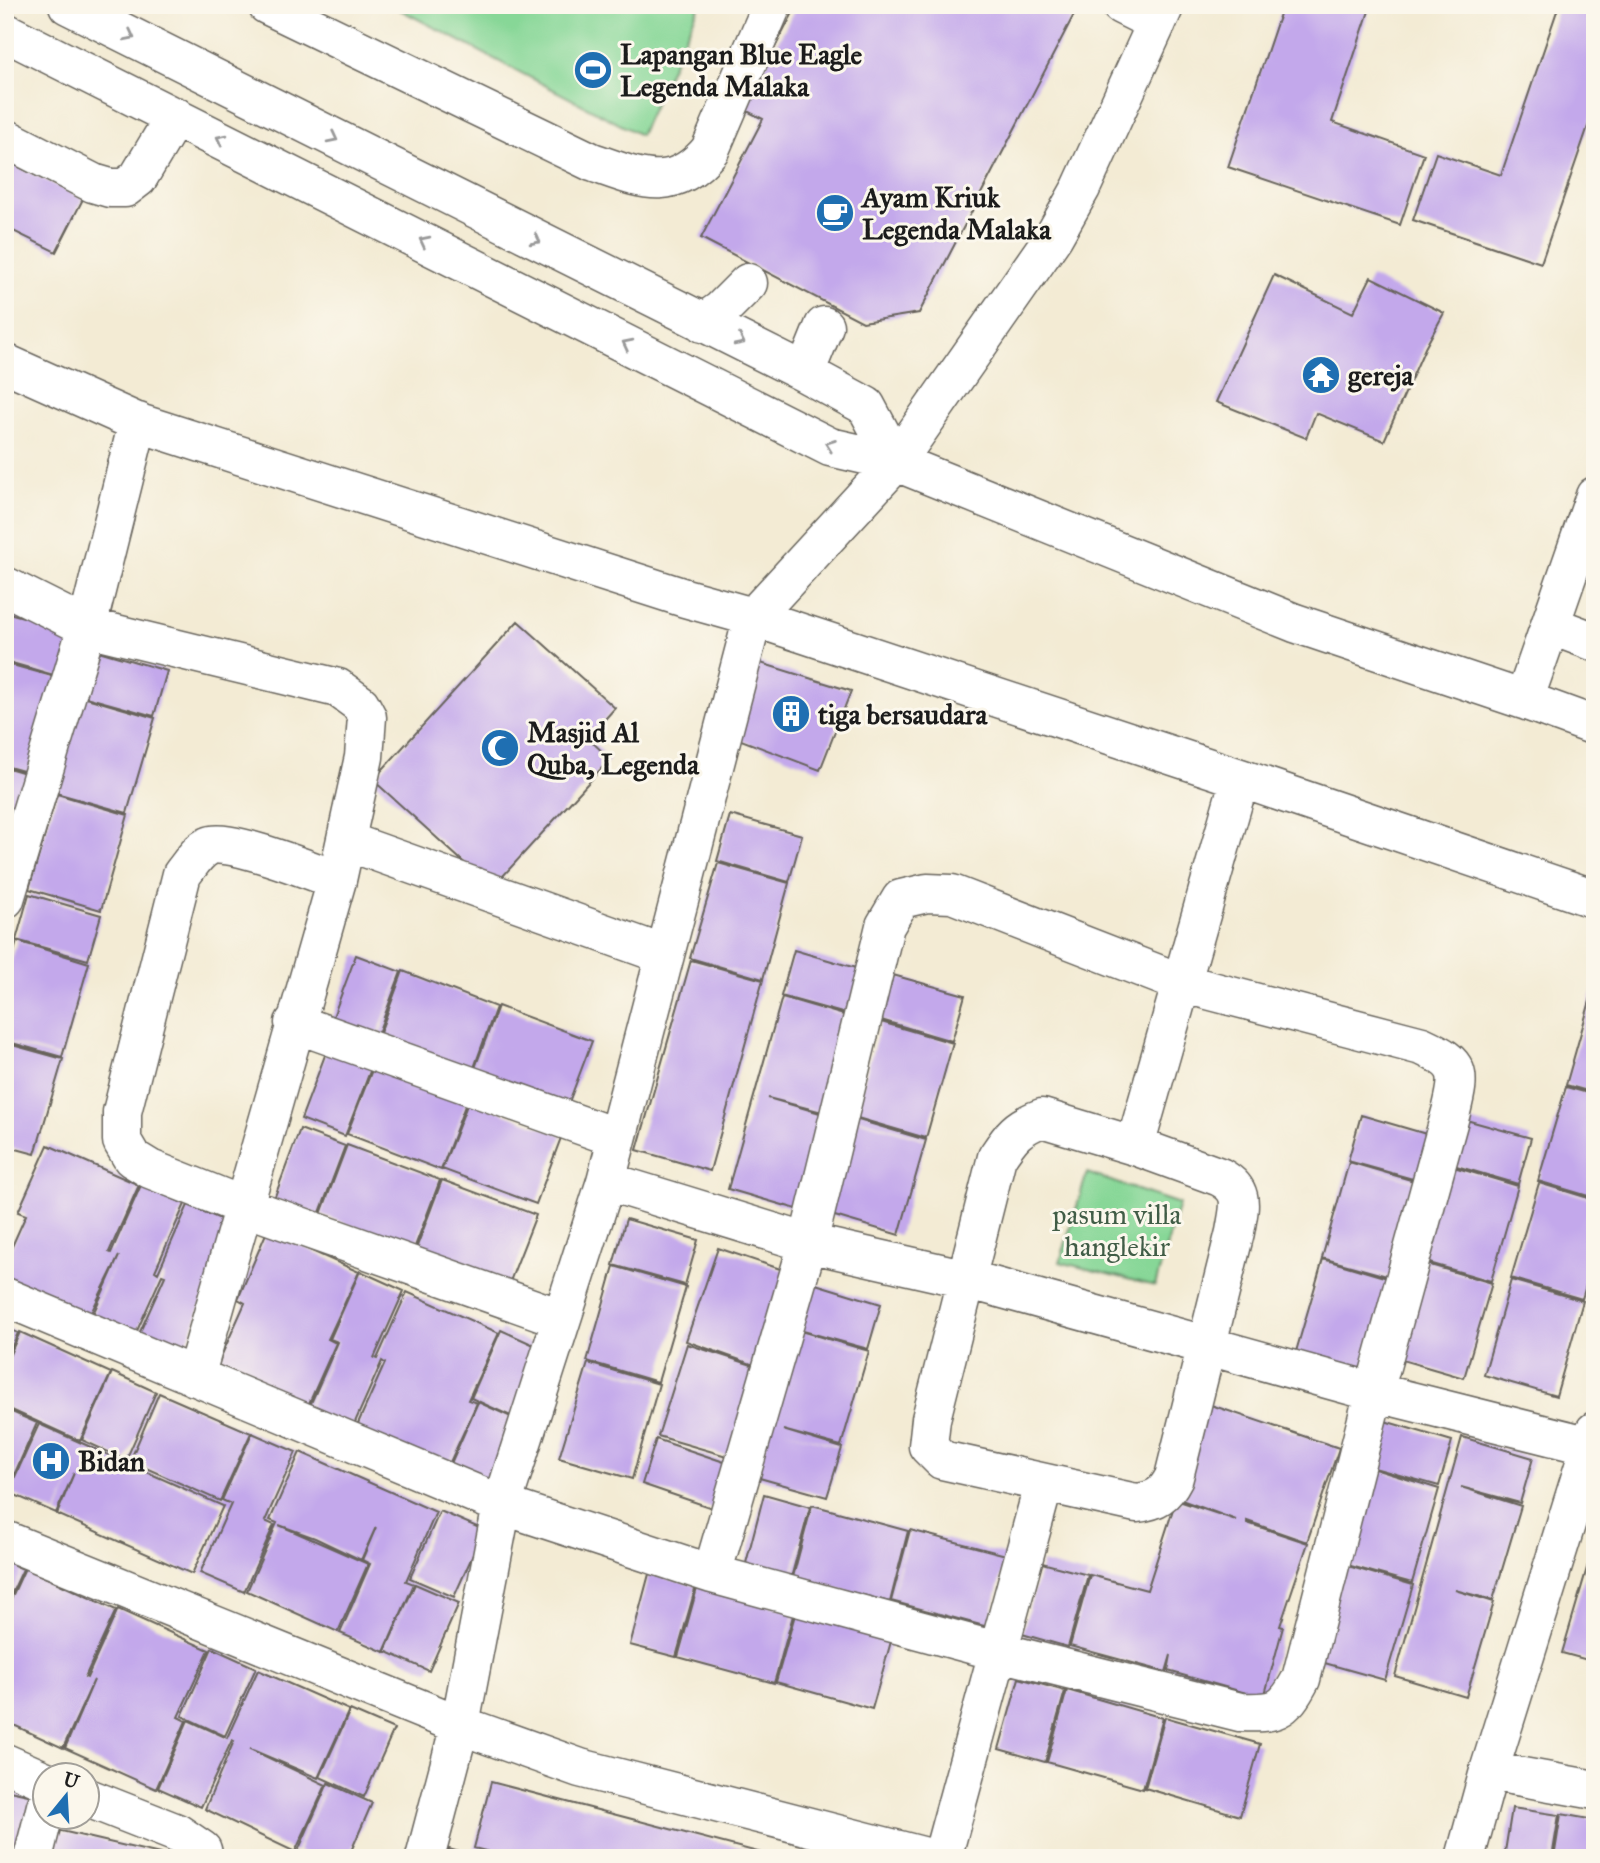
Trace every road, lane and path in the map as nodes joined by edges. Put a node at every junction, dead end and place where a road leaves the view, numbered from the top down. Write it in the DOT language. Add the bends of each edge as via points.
graph roads {
  1 [pos="68,5"];
  2 [pos="267,5"];
  3 [pos="772,5"];
  4 [pos="1121,5"];
  5 [pos="1161,14"];
  6 [pos="5,32"];
  7 [pos="175,116"];
  8 [pos="5,138"];
  9 [pos="748,283"];
  10 [pos="703,323"];
  11 [pos="824,326"];
  12 [pos="5,363"];
  13 [pos="805,373"];
  14 [pos="138,422"];
  15 [pos="896,462"];
  16 [pos="1595,496"];
  17 [pos="5,586"];
  18 [pos="753,617"];
  19 [pos="1550,625"];
  20 [pos="87,627"];
  21 [pos="1595,642"];
  22 [pos="1524,700"];
  23 [pos="1595,726"];
  24 [pos="1240,778"];
  25 [pos="346,841"];
  26 [pos="337,880"];
  27 [pos="6,896"];
  28 [pos="1595,899"];
  29 [pos="666,955"];
  30 [pos="1181,983"];
  31 [pos="295,1023"];
  32 [pos="617,1138"];
  33 [pos="1135,1146"];
  34 [pos="606,1181"];
  35 [pos="243,1206"];
  36 [pos="808,1242"];
  37 [pos="967,1279"];
  38 [pos="5,1297"];
  39 [pos="560,1318"];
  40 [pos="1205,1346"];
  41 [pos="195,1377"];
  42 [pos="1374,1392"];
  43 [pos="1592,1438"];
  44 [pos="1044,1483"];
  45 [pos="502,1505"];
  46 [pos="5,1540"];
  47 [pos="712,1574"];
  48 [pos="1000,1651"];
  49 [pos="460,1725"];
  50 [pos="5,1763"];
  51 [pos="1489,1771"];
  52 [pos="32,1775"];
  53 [pos="1595,1790"];
  54 [pos="102,1804"];
  55 [pos="39,1832"];
  56 [pos="33,1858"];
  57 [pos="204,1858"];
  58 [pos="425,1858"];
  59 [pos="930,1858"];
  60 [pos="942,1858"];
  61 [pos="1465,1858"];
  1 -- 10 [label="street, one-way"];
  2 -- 3 [label="street" via="592,162 645,180 672,178 696,167 709,150"];
  4 -- 5 [label="street"];
  5 -- 15 [label="street" via="1054,236"];
  6 -- 7 [label="street"];
  7 -- 8 [label="street" via="138,178 125,188 93,183"];
  15 -- 7 [label="street, one-way" via="830,447"];
  9 -- 10 [label="street"];
  10 -- 13 [label="street, one-way"];
  11 -- 13 [label="street"];
  12 -- 14 [label="street"];
  13 -- 15 [label="street" via="866,406"];
  14 -- 18 [label="street"];
  14 -- 20 [label="street"];
  15 -- 18 [label="street"];
  15 -- 22 [label="street" via="1295,623"];
  16 -- 19 [label="street"];
  17 -- 20 [label="street"];
  18 -- 24 [label="street"];
  18 -- 29 [label="street"];
  19 -- 21 [label="street"];
  19 -- 22 [label="street"];
  20 -- 25 [label="street" via="338,688 360,704 367,717 365,757"];
  20 -- 27 [label="street"];
  22 -- 23 [label="street"];
  24 -- 28 [label="street"];
  24 -- 30 [label="street"];
  25 -- 26 [label="street"];
  25 -- 29 [label="street"];
  26 -- 31 [label="street"];
  26 -- 35 [label="street" via="222,845 210,845 182,874 122,1112 122,1141 132,1158 150,1169"];
  29 -- 32 [label="street"];
  30 -- 33 [label="street"];
  30 -- 36 [label="street" via="952,894 901,899 885,926"];
  30 -- 42 [label="street" via="1422,1046 1442,1056 1456,1071 1459,1082 1454,1102"];
  31 -- 32 [label="street"];
  31 -- 35 [label="street"];
  32 -- 34 [label="street"];
  33 -- 37 [label="street" via="1042,1118 1013,1133 997,1157"];
  33 -- 40 [label="street" via="1220,1177 1237,1192 1235,1232"];
  34 -- 36 [label="street"];
  34 -- 39 [label="street"];
  35 -- 39 [label="street"];
  35 -- 41 [label="street"];
  36 -- 37 [label="street"];
  36 -- 47 [label="street"];
  37 -- 40 [label="street"];
  37 -- 44 [label="street" via="930,1419 928,1446 942,1460"];
  38 -- 41 [label="street"];
  39 -- 45 [label="street"];
  40 -- 42 [label="street"];
  40 -- 44 [label="street" via="1167,1491 1151,1501 1136,1503"];
  41 -- 45 [label="street"];
  42 -- 43 [label="street"];
  42 -- 48 [label="street" via="1301,1679 1289,1701 1269,1713 1240,1713"];
  43 -- 51 [label="street"];
  44 -- 48 [label="street"];
  45 -- 47 [label="street"];
  45 -- 49 [label="street"];
  46 -- 49 [label="street"];
  47 -- 48 [label="street"];
  48 -- 60 [label="street"];
  49 -- 58 [label="street"];
  49 -- 59 [label="street" via="580,1769"];
  50 -- 52 [label="street"];
  51 -- 53 [label="street"];
  51 -- 61 [label="street"];
  54 -- 57 [label="street" via="177,1833 202,1850"];
  55 -- 56 [label="street"];
}
